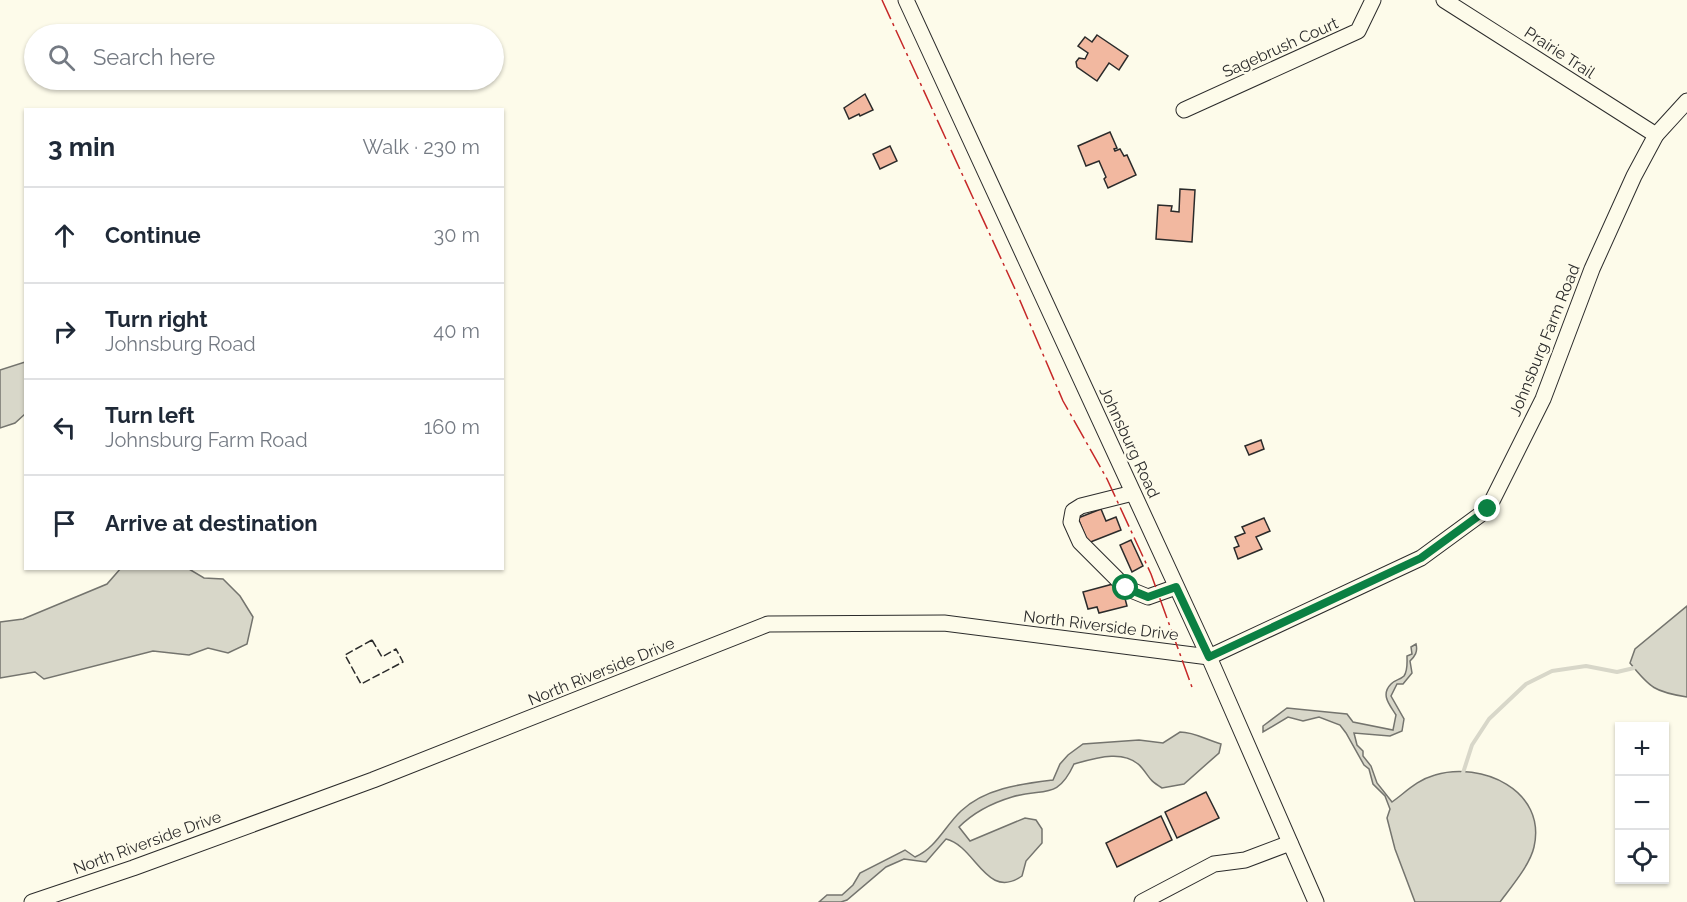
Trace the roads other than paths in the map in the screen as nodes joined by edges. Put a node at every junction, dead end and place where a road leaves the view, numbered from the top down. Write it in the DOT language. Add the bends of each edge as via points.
graph roads {
  1 [pos="906,0"];
  2 [pos="1373,0"];
  3 [pos="1444,0"];
  4 [pos="1687,101"];
  5 [pos="1184,110"];
  6 [pos="1656,135"];
  7 [pos="1133,493"];
  8 [pos="1176,587"];
  9 [pos="1209,657"];
  10 [pos="1290,843"];
  11 [pos="32,902"];
  12 [pos="1142,902"];
  13 [pos="1316,902"];
  1 -- 7 [label="street, Johnsburg Road"];
  2 -- 5 [label="street, Sagebrush Court" via="1358,31"];
  3 -- 6 [label="street, Prairie Trail"];
  4 -- 6 [label="street, Johnsburg Farm Road"];
  6 -- 9 [label="street, Johnsburg Farm Road" via="1592,269 1543,399 1488,509 1421,558"];
  7 -- 8 [label="street, Johnsburg Road"];
  7 -- 8 [label="street" via="1073,511 1071,522 1080,542 1137,594 1148,597"];
  8 -- 9 [label="street, Johnsburg Road"];
  9 -- 10 [label="street, Johnsburg Road"];
  9 -- 11 [label="street, North Riverside Drive" via="944,623 768,624 373,780"];
  10 -- 12 [label="street" via="1245,860 1215,864"];
  10 -- 13 [label="street, Johnsburg Road"];
}
